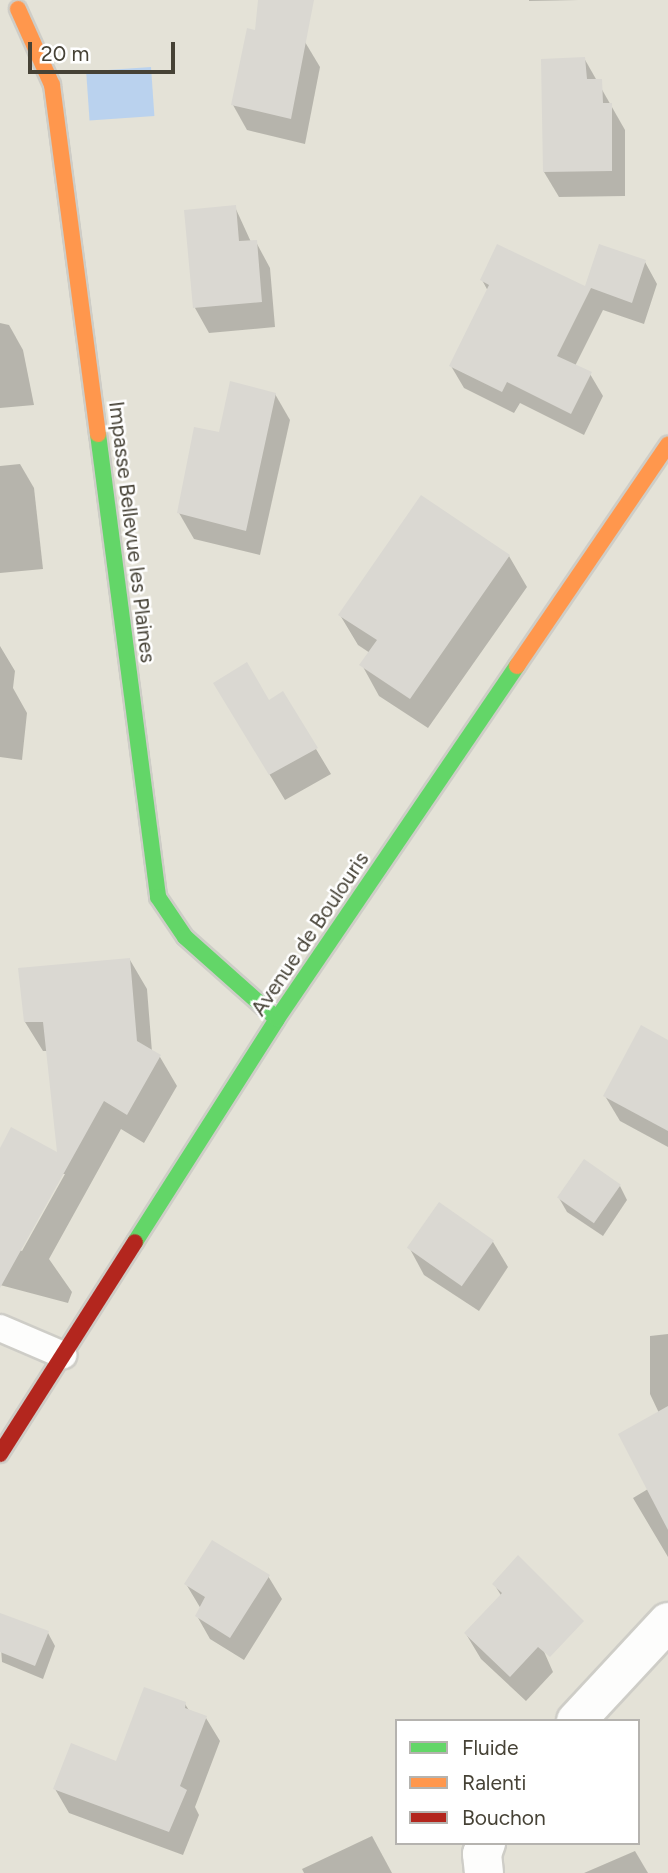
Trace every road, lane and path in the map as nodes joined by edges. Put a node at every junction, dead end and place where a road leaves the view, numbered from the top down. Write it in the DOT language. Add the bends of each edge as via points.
graph roads {
  1 [pos="18,9"];
  2 [pos="668,445"];
  3 [pos="277,1019"];
  4 [pos="0,1328"];
  5 [pos="64,1355"];
  6 [pos="0,1454"];
  7 [pos="668,1622"];
  8 [pos="578,1719"];
  9 [pos="485,1845"];
  10 [pos="484,1873"];
  1 -- 3 [label="street, Impasse Bellevue les Plaines" via="52,85 158,897 185,937"];
  2 -- 3 [label="street, Avenue de Boulouris"];
  3 -- 5 [label="street, Avenue de Boulouris"];
  4 -- 5 [label="lane"];
  5 -- 6 [label="street, Avenue de Boulouris"];
  7 -- 8 [label="street"];
  9 -- 10 [label="street"];
}
